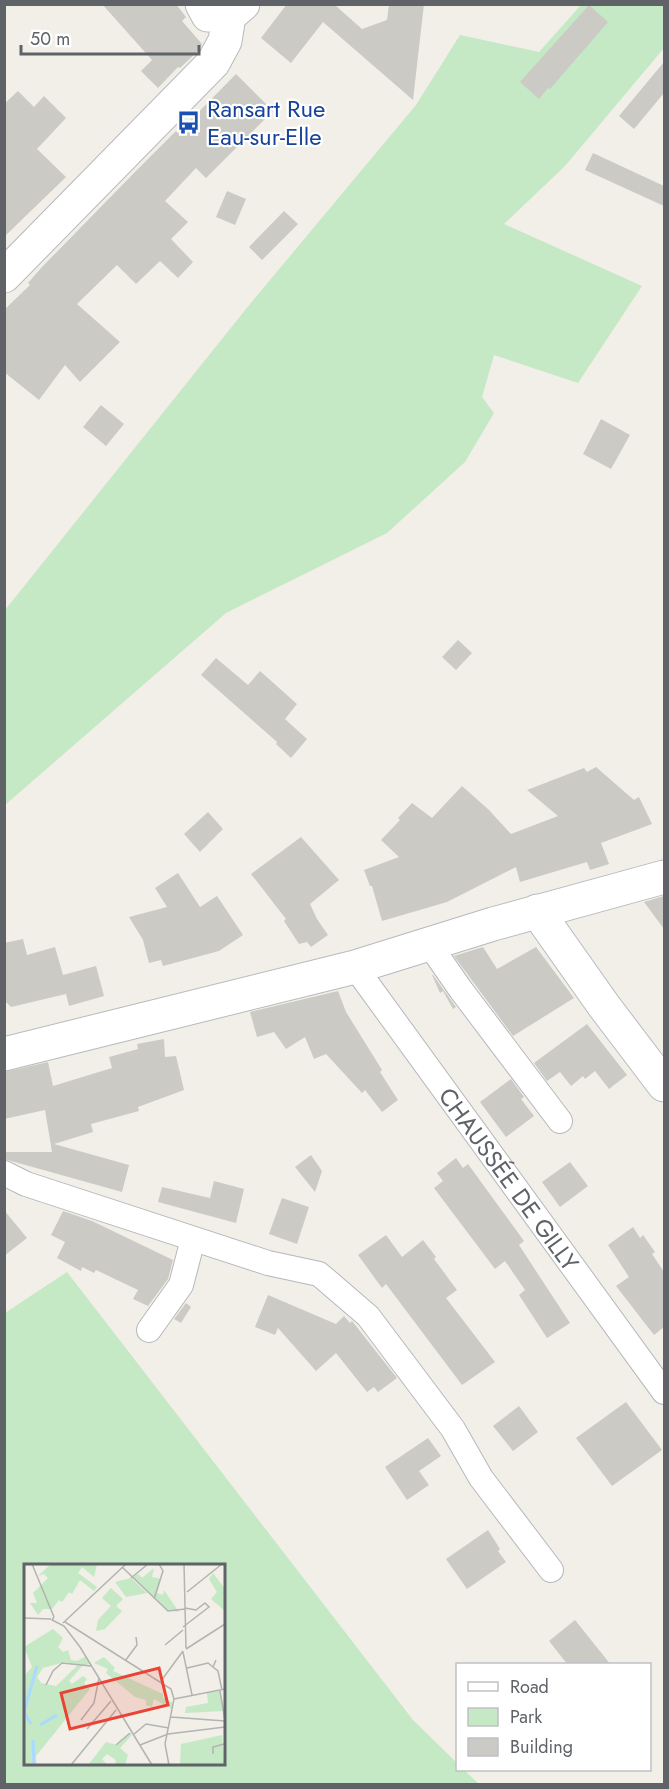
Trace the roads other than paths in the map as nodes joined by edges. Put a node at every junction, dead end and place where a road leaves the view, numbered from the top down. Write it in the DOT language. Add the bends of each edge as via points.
graph roads {
  1 [pos="225,8"];
  2 [pos="4,276"];
  3 [pos="664,876"];
  4 [pos="537,911"];
  5 [pos="429,944"];
  6 [pos="355,967"];
  7 [pos="4,1054"];
  8 [pos="664,1085"];
  9 [pos="560,1121"];
  10 [pos="4,1173"];
  11 [pos="193,1239"];
  12 [pos="149,1330"];
  13 [pos="664,1392"];
  14 [pos="551,1570"];
  1 -- 2 [label="main road" via="225,41 213,63"];
  3 -- 4 [label="main road"];
  4 -- 5 [label="main road"];
  4 -- 8 [label="main road"];
  5 -- 6 [label="main road"];
  5 -- 9 [label="street"];
  6 -- 7 [label="main road"];
  6 -- 13 [label="street, CHAUSSÉE DE GILLY"];
  10 -- 11 [label="street" via="26,1184"];
  11 -- 12 [label="street" via="181,1285"];
  11 -- 14 [label="street" via="268,1263 319,1274 368,1316 453,1429 481,1478"];
}
